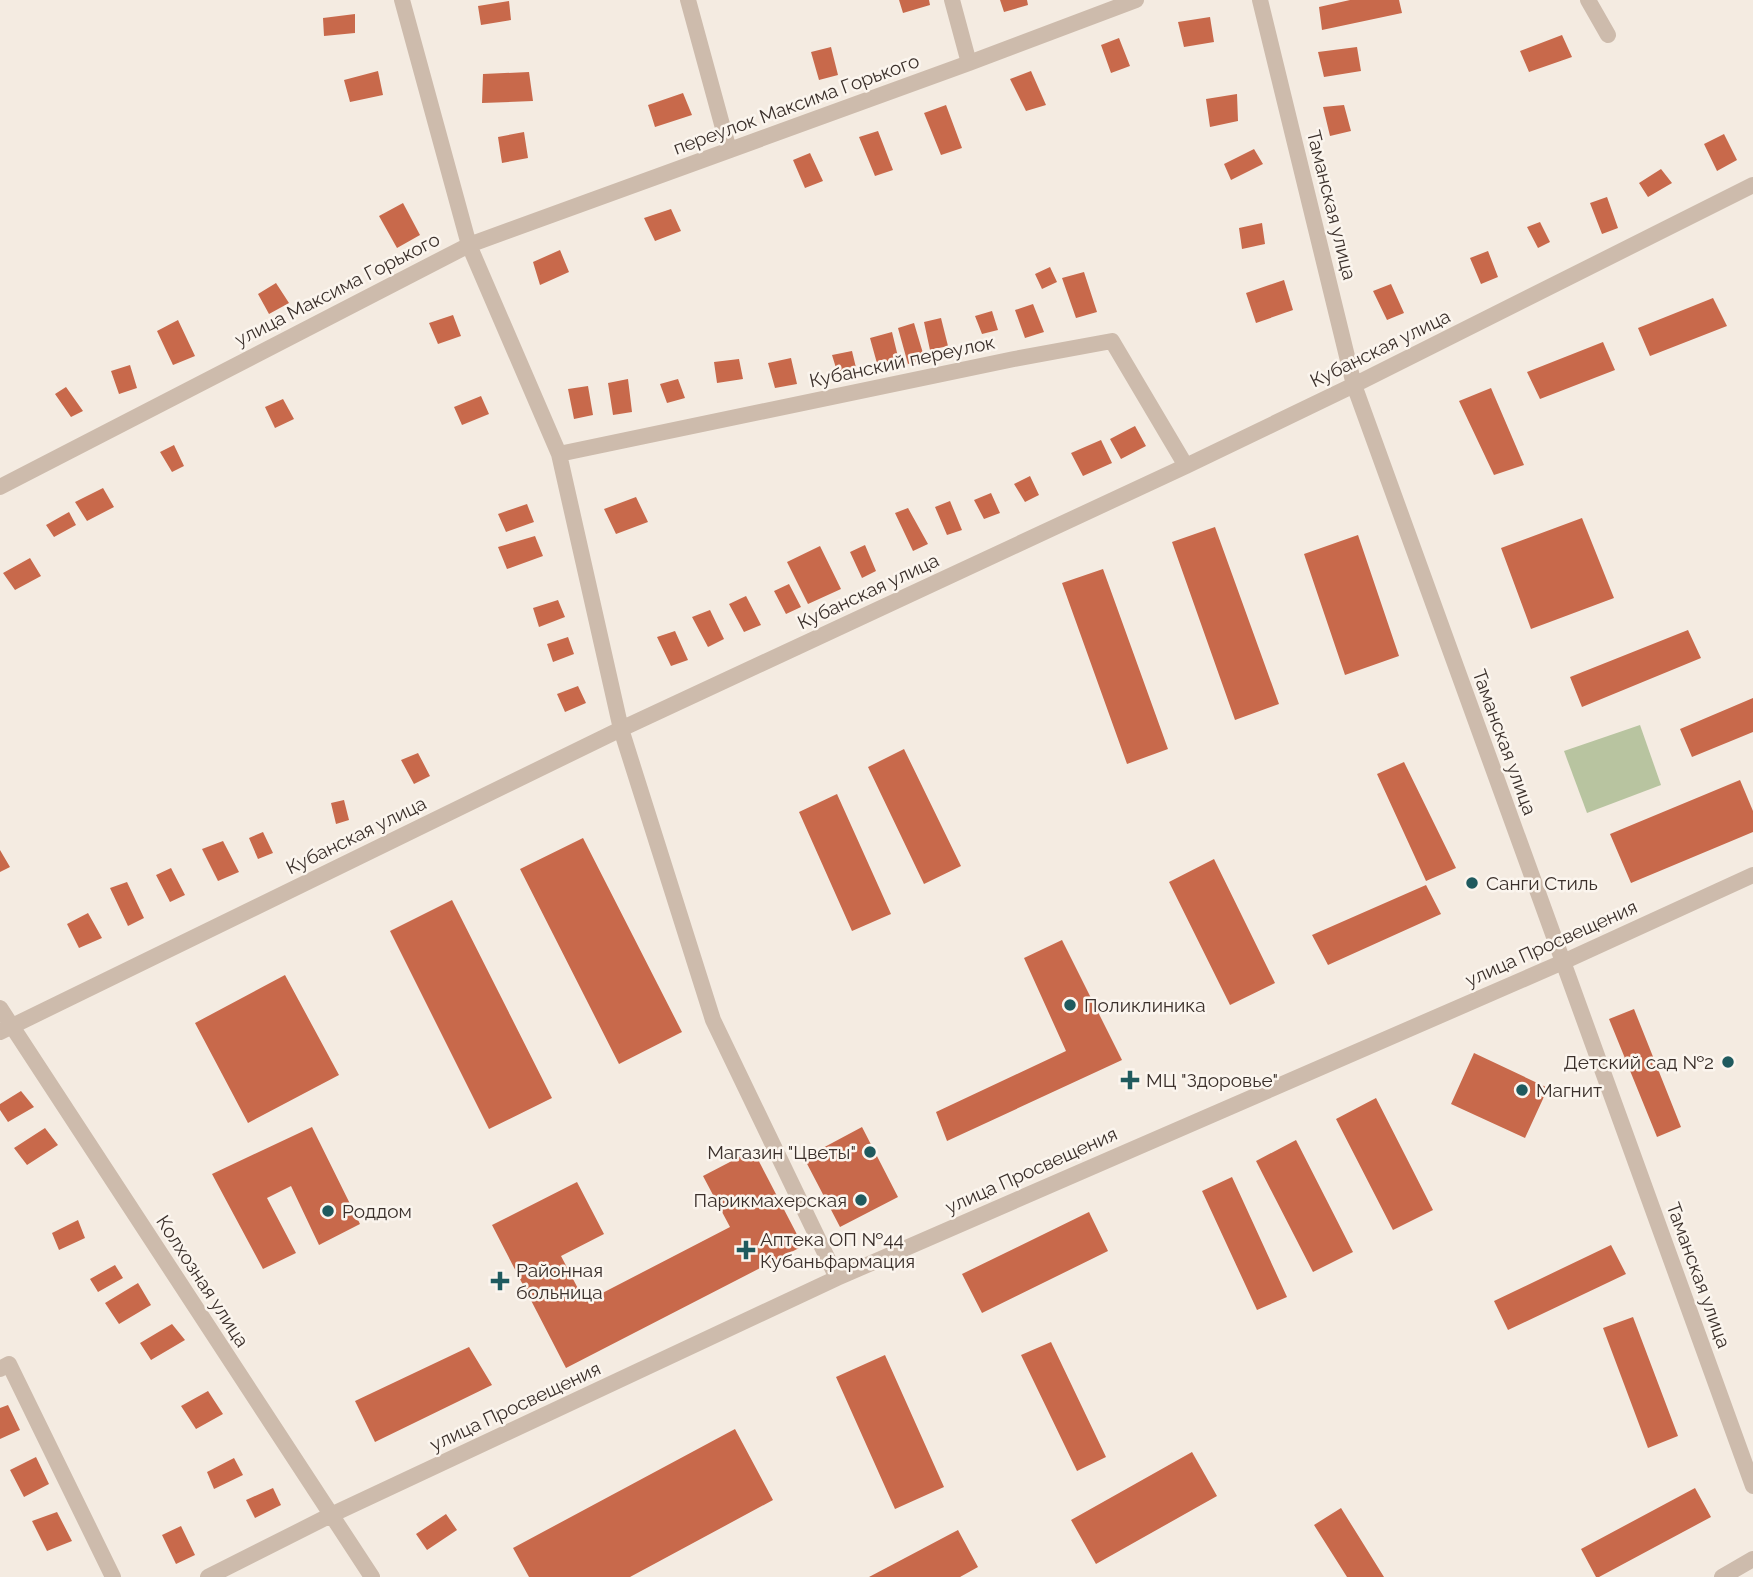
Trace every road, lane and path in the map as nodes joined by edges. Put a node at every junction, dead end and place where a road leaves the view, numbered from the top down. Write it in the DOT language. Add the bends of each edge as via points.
graph roads {
  1 [pos="402,0"];
  2 [pos="688,0"];
  3 [pos="952,0"];
  4 [pos="1136,0"];
  5 [pos="1260,0"];
  6 [pos="1588,0"];
  7 [pos="1608,35"];
  8 [pos="969,63"];
  9 [pos="729,150"];
  10 [pos="1753,185"];
  11 [pos="469,245"];
  12 [pos="1354,385"];
  13 [pos="559,454"];
  14 [pos="1186,466"];
  15 [pos="0,487"];
  16 [pos="621,729"];
  17 [pos="1753,875"];
  18 [pos="1563,962"];
  19 [pos="0,1009"];
  20 [pos="6,1030"];
  21 [pos="836,1278"];
  22 [pos="0,1368"];
  23 [pos="1753,1486"];
  24 [pos="331,1515"];
  25 [pos="1753,1559"];
  26 [pos="113,1577"];
  27 [pos="208,1577"];
  28 [pos="372,1577"];
  29 [pos="1722,1577"];
  1 -- 11 [label="street, улица Максима Горького"];
  2 -- 9 [label="street"];
  3 -- 8 [label="street"];
  4 -- 8 [label="street, переулок Максима Горького"];
  5 -- 12 [label="street, Таманская улица"];
  6 -- 7 [label="street"];
  8 -- 9 [label="street, переулок Максима Горького"];
  9 -- 11 [label="street, переулок Максима Горького"];
  10 -- 12 [label="street, Кубанская улица"];
  11 -- 13 [label="street"];
  11 -- 15 [label="street, улица Максима Горького"];
  12 -- 14 [label="street, Кубанская улица"];
  12 -- 18 [label="street, Таманская улица"];
  13 -- 14 [label="street, Кубанский переулок" via="1112,341"];
  13 -- 16 [label="street"];
  14 -- 16 [label="street, Кубанская улица"];
  16 -- 20 [label="street, Кубанская улица"];
  16 -- 21 [label="street" via="713,1020"];
  17 -- 18 [label="street, улица Просвещения"];
  18 -- 21 [label="street, улица Просвещения"];
  18 -- 23 [label="street, Таманская улица"];
  19 -- 20 [label="street, Колхозная улица"];
  20 -- 24 [label="street, Колхозная улица"];
  21 -- 24 [label="street, улица Просвещения"];
  22 -- 26 [label="street" via="9,1364"];
  24 -- 27 [label="street, улица Просвещения"];
  24 -- 28 [label="street, Колхозная улица"];
  25 -- 29 [label="street"];
}
